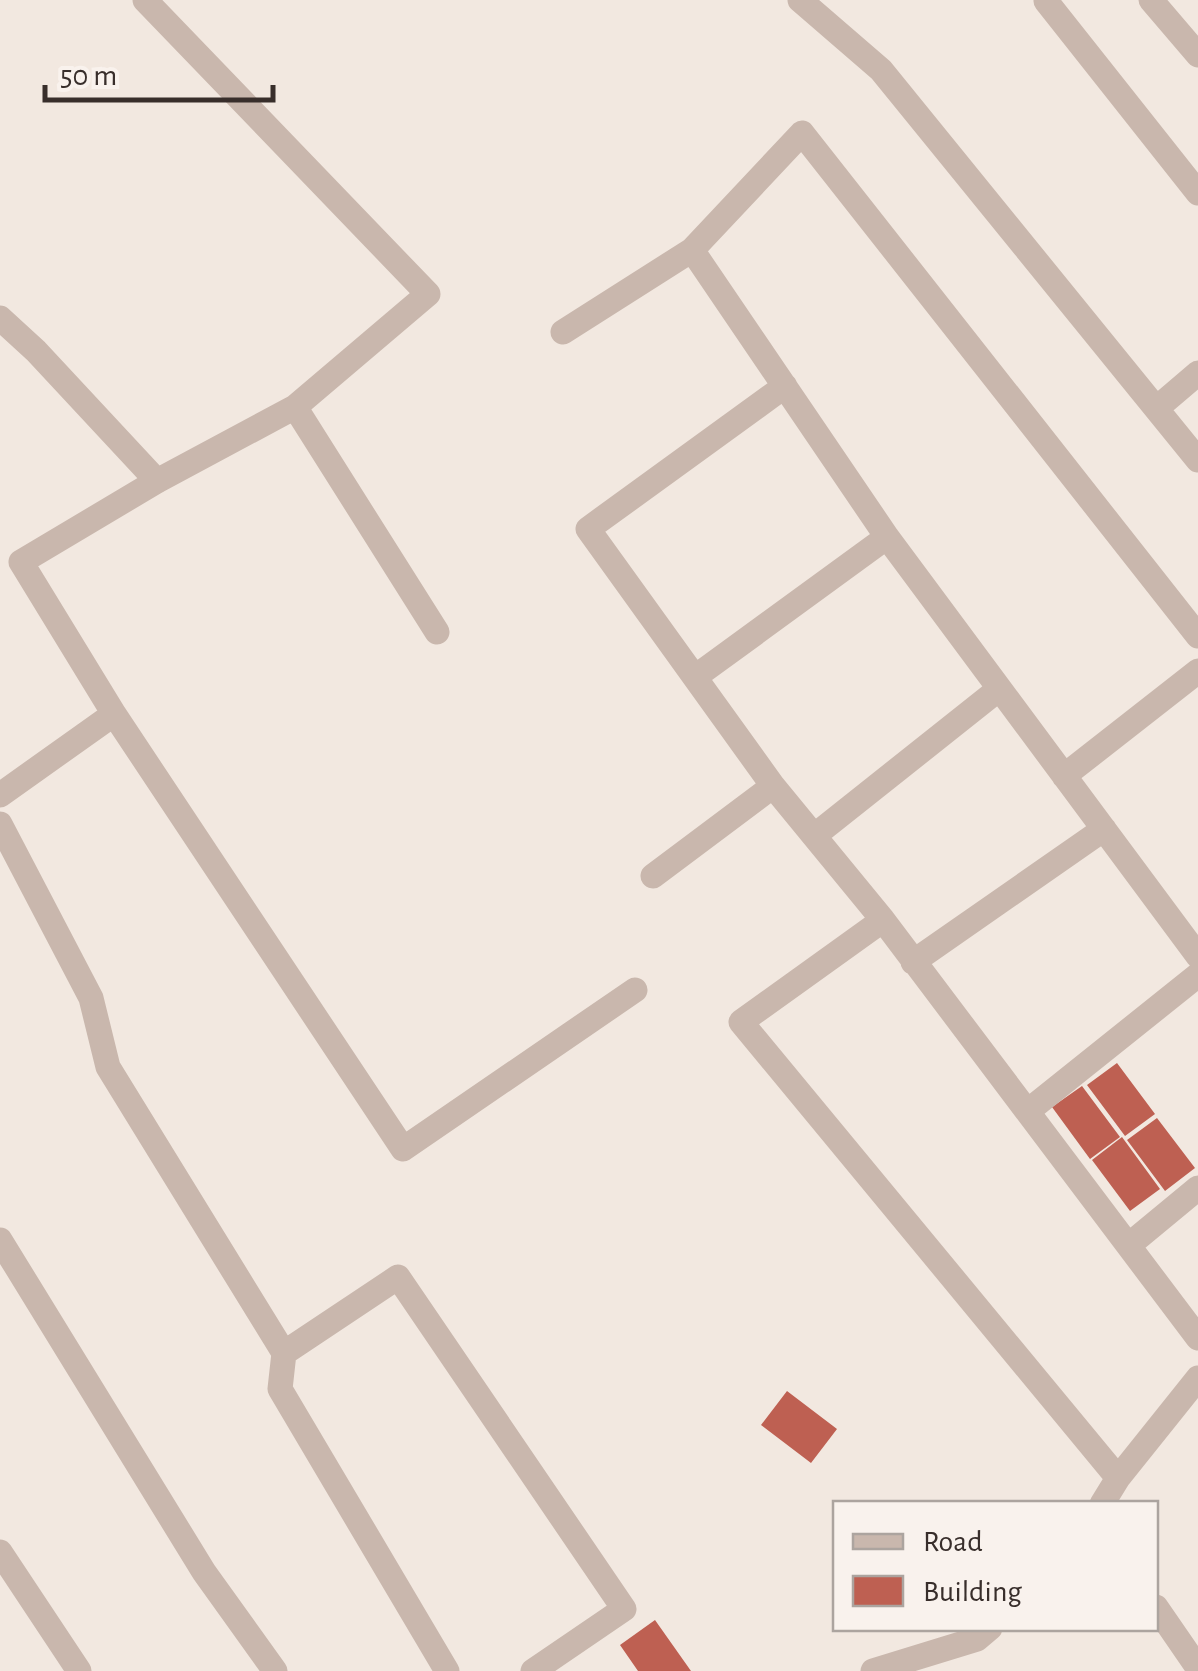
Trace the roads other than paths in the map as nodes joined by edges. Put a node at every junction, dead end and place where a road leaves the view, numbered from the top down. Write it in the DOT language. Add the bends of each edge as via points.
graph roads {
  1 [pos="146,0"];
  2 [pos="800,0"];
  3 [pos="1150,0"];
  4 [pos="1046,1"];
  5 [pos="1198,55"];
  6 [pos="1198,193"];
  7 [pos="692,250"];
  8 [pos="0,318"];
  9 [pos="563,332"];
  10 [pos="1198,372"];
  11 [pos="786,386"];
  12 [pos="296,407"];
  13 [pos="1157,408"];
  14 [pos="1198,460"];
  15 [pos="157,481"];
  16 [pos="886,537"];
  17 [pos="437,632"];
  18 [pos="1198,636"];
  19 [pos="1198,671"];
  20 [pos="695,677"];
  21 [pos="999,689"];
  22 [pos="114,714"];
  23 [pos="1064,776"];
  24 [pos="773,786"];
  25 [pos="0,795"];
  26 [pos="0,824"];
  27 [pos="1104,829"];
  28 [pos="814,836"];
  29 [pos="654,876"];
  30 [pos="883,920"];
  31 [pos="1198,956"];
  32 [pos="913,962"];
  33 [pos="1198,975"];
  34 [pos="635,990"];
  35 [pos="1028,1111"];
  36 [pos="1198,1188"];
  37 [pos="0,1240"];
  38 [pos="1129,1245"];
  39 [pos="1198,1338"];
  40 [pos="284,1353"];
  41 [pos="1198,1378"];
  42 [pos="1118,1478"];
  43 [pos="1104,1501"];
  44 [pos="0,1552"];
  45 [pos="1158,1610"];
  46 [pos="987,1631"];
  47 [pos="1198,1668"];
  48 [pos="79,1671"];
  49 [pos="275,1671"];
  50 [pos="447,1671"];
  51 [pos="534,1671"];
  52 [pos="872,1671"];
  1 -- 12 [label="street" via="428,294"];
  2 -- 13 [label="street" via="881,70"];
  3 -- 5 [label="street"];
  4 -- 6 [label="street"];
  7 -- 9 [label="street"];
  7 -- 11 [label="street"];
  7 -- 18 [label="street" via="802,133"];
  8 -- 15 [label="street"];
  10 -- 13 [label="street"];
  11 -- 16 [label="street"];
  11 -- 20 [label="street" via="588,529"];
  12 -- 15 [label="street"];
  12 -- 17 [label="street"];
  13 -- 14 [label="street"];
  15 -- 22 [label="street" via="21,562"];
  16 -- 20 [label="street"];
  16 -- 21 [label="street"];
  19 -- 23 [label="street"];
  20 -- 24 [label="street"];
  21 -- 23 [label="street"];
  21 -- 28 [label="street"];
  22 -- 25 [label="street"];
  22 -- 34 [label="street" via="403,1149"];
  23 -- 27 [label="street"];
  24 -- 28 [label="street"];
  24 -- 29 [label="street"];
  26 -- 40 [label="street" via="91,998 108,1067"];
  27 -- 31 [label="street"];
  27 -- 32 [label="street"];
  28 -- 30 [label="street"];
  30 -- 32 [label="street"];
  30 -- 42 [label="street" via="740,1022"];
  32 -- 35 [label="street"];
  33 -- 35 [label="street"];
  35 -- 38 [label="street"];
  36 -- 38 [label="street"];
  37 -- 49 [label="street" via="204,1572"];
  38 -- 39 [label="street"];
  40 -- 50 [label="street" via="280,1390"];
  40 -- 51 [label="street" via="398,1277 624,1609"];
  41 -- 42 [label="street"];
  42 -- 43 [label="street"];
  44 -- 48 [label="street"];
  45 -- 47 [label="street"];
  46 -- 52 [label="street"];
}
